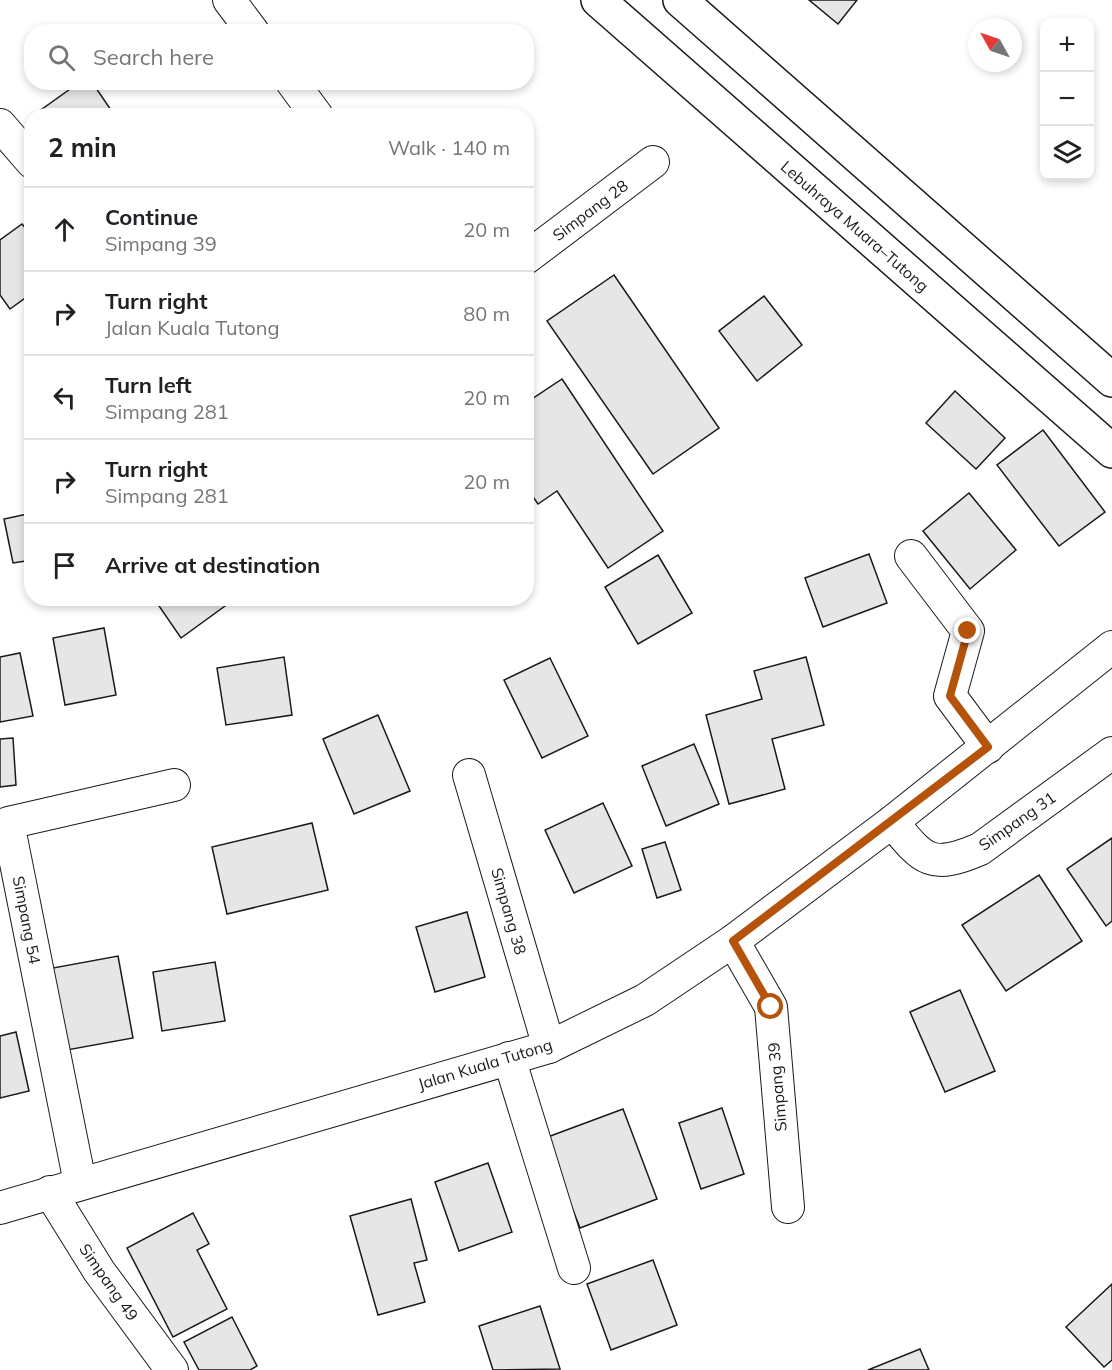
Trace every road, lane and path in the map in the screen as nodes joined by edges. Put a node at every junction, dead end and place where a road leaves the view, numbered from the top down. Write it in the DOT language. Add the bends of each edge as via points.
graph roads {
  1 [pos="229,0"];
  2 [pos="597,0"];
  3 [pos="680,0"];
  4 [pos="247,24"];
  5 [pos="298,90"];
  6 [pos="311,108"];
  7 [pos="0,124"];
  8 [pos="24,152"];
  9 [pos="653,162"];
  10 [pos="534,252"];
  11 [pos="1056,330"];
  12 [pos="1112,365"];
  13 [pos="1112,380"];
  14 [pos="1112,451"];
  15 [pos="911,556"];
  16 [pos="1112,647"];
  17 [pos="988,747"];
  18 [pos="1112,753"];
  19 [pos="470,775"];
  20 [pos="174,785"];
  21 [pos="892,822"];
  22 [pos="733,941"];
  23 [pos="549,1047"];
  24 [pos="509,1059"];
  25 [pos="80,1184"];
  26 [pos="50,1192"];
  27 [pos="0,1208"];
  28 [pos="788,1208"];
  29 [pos="574,1268"];
  30 [pos="172,1370"];
  1 -- 4 [label="street"];
  2 -- 14 [label="highway, Lebuhraya Muara–Tutong"];
  3 -- 11 [label="highway"];
  5 -- 6 [label="street"];
  7 -- 8 [label="street"];
  9 -- 10 [label="street, Simpang 28"];
  11 -- 12 [label="highway"];
  11 -- 13 [label="highway"];
  15 -- 17 [label="street" via="968,631 950,696"];
  16 -- 17 [label="street, Jalan Kuala Tutong"];
  17 -- 21 [label="street, Jalan Kuala Tutong"];
  18 -- 21 [label="street, Simpang 31" via="980,849 957,859 935,861 916,852"];
  19 -- 23 [label="street, Simpang 38"];
  20 -- 25 [label="street, Simpang 54" via="8,823"];
  21 -- 22 [label="street, Jalan Kuala Tutong"];
  22 -- 23 [label="street, Jalan Kuala Tutong" via="645,1000"];
  22 -- 28 [label="street, Simpang 39" via="771,1007"];
  23 -- 24 [label="street, Jalan Kuala Tutong"];
  24 -- 25 [label="street, Jalan Kuala Tutong"];
  24 -- 29 [label="street"];
  25 -- 26 [label="street, Jalan Kuala Tutong"];
  26 -- 27 [label="street, Jalan Kuala Tutong"];
  26 -- 30 [label="street, Simpang 49" via="99,1271"];
}
